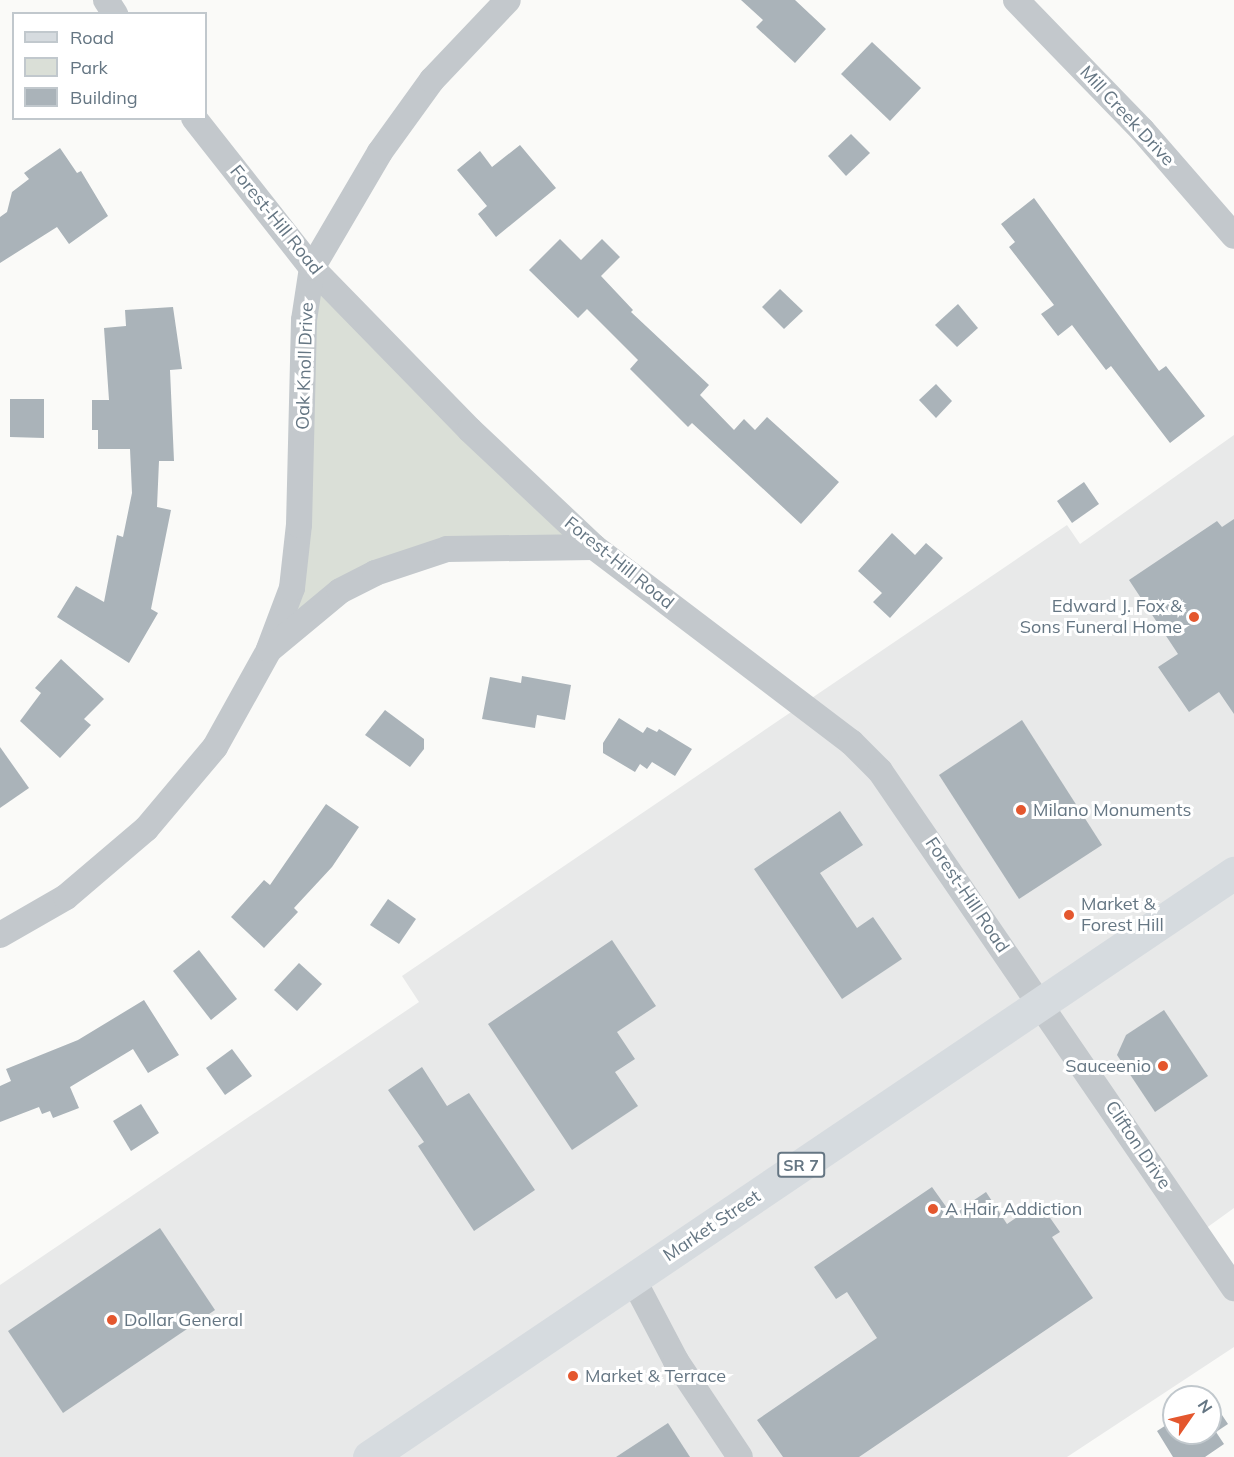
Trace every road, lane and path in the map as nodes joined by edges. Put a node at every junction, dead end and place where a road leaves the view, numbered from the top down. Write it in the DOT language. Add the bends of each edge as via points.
graph roads {
  1 [pos="508,0"];
  2 [pos="1016,0"];
  3 [pos="196,120"];
  4 [pos="1234,236"];
  5 [pos="312,268"];
  6 [pos="594,547"];
  7 [pos="269,650"];
  8 [pos="1234,873"];
  9 [pos="0,935"];
  10 [pos="1041,1003"];
  11 [pos="633,1279"];
  12 [pos="1234,1288"];
  13 [pos="369,1457"];
  14 [pos="740,1457"];
  1 -- 5 [label="street, Oak Knoll Drive" via="426,89 380,152"];
  2 -- 4 [label="street, Mill Creek Drive" via="1142,130"];
  3 -- 5 [label="street, Forest-Hill Road"];
  5 -- 6 [label="street, Forest-Hill Road" via="470,430"];
  5 -- 7 [label="street, Oak Knoll Drive" via="304,320 299,525 292,588"];
  6 -- 7 [label="street, Oak Knoll Drive" via="479,546 410,559 340,591"];
  6 -- 10 [label="street, Forest-Hill Road" via="851,742 873,764 900,797"];
  7 -- 9 [label="street, Oak Knoll Drive" via="215,747 149,826 66,897"];
  8 -- 10 [label="main road, Market Street / SR 7"];
  10 -- 11 [label="main road, Market Street / SR 7"];
  10 -- 12 [label="street, Clifton Drive"];
  11 -- 13 [label="main road, Market Street / SR 7"];
  11 -- 14 [label="street" via="676,1361"];
}
